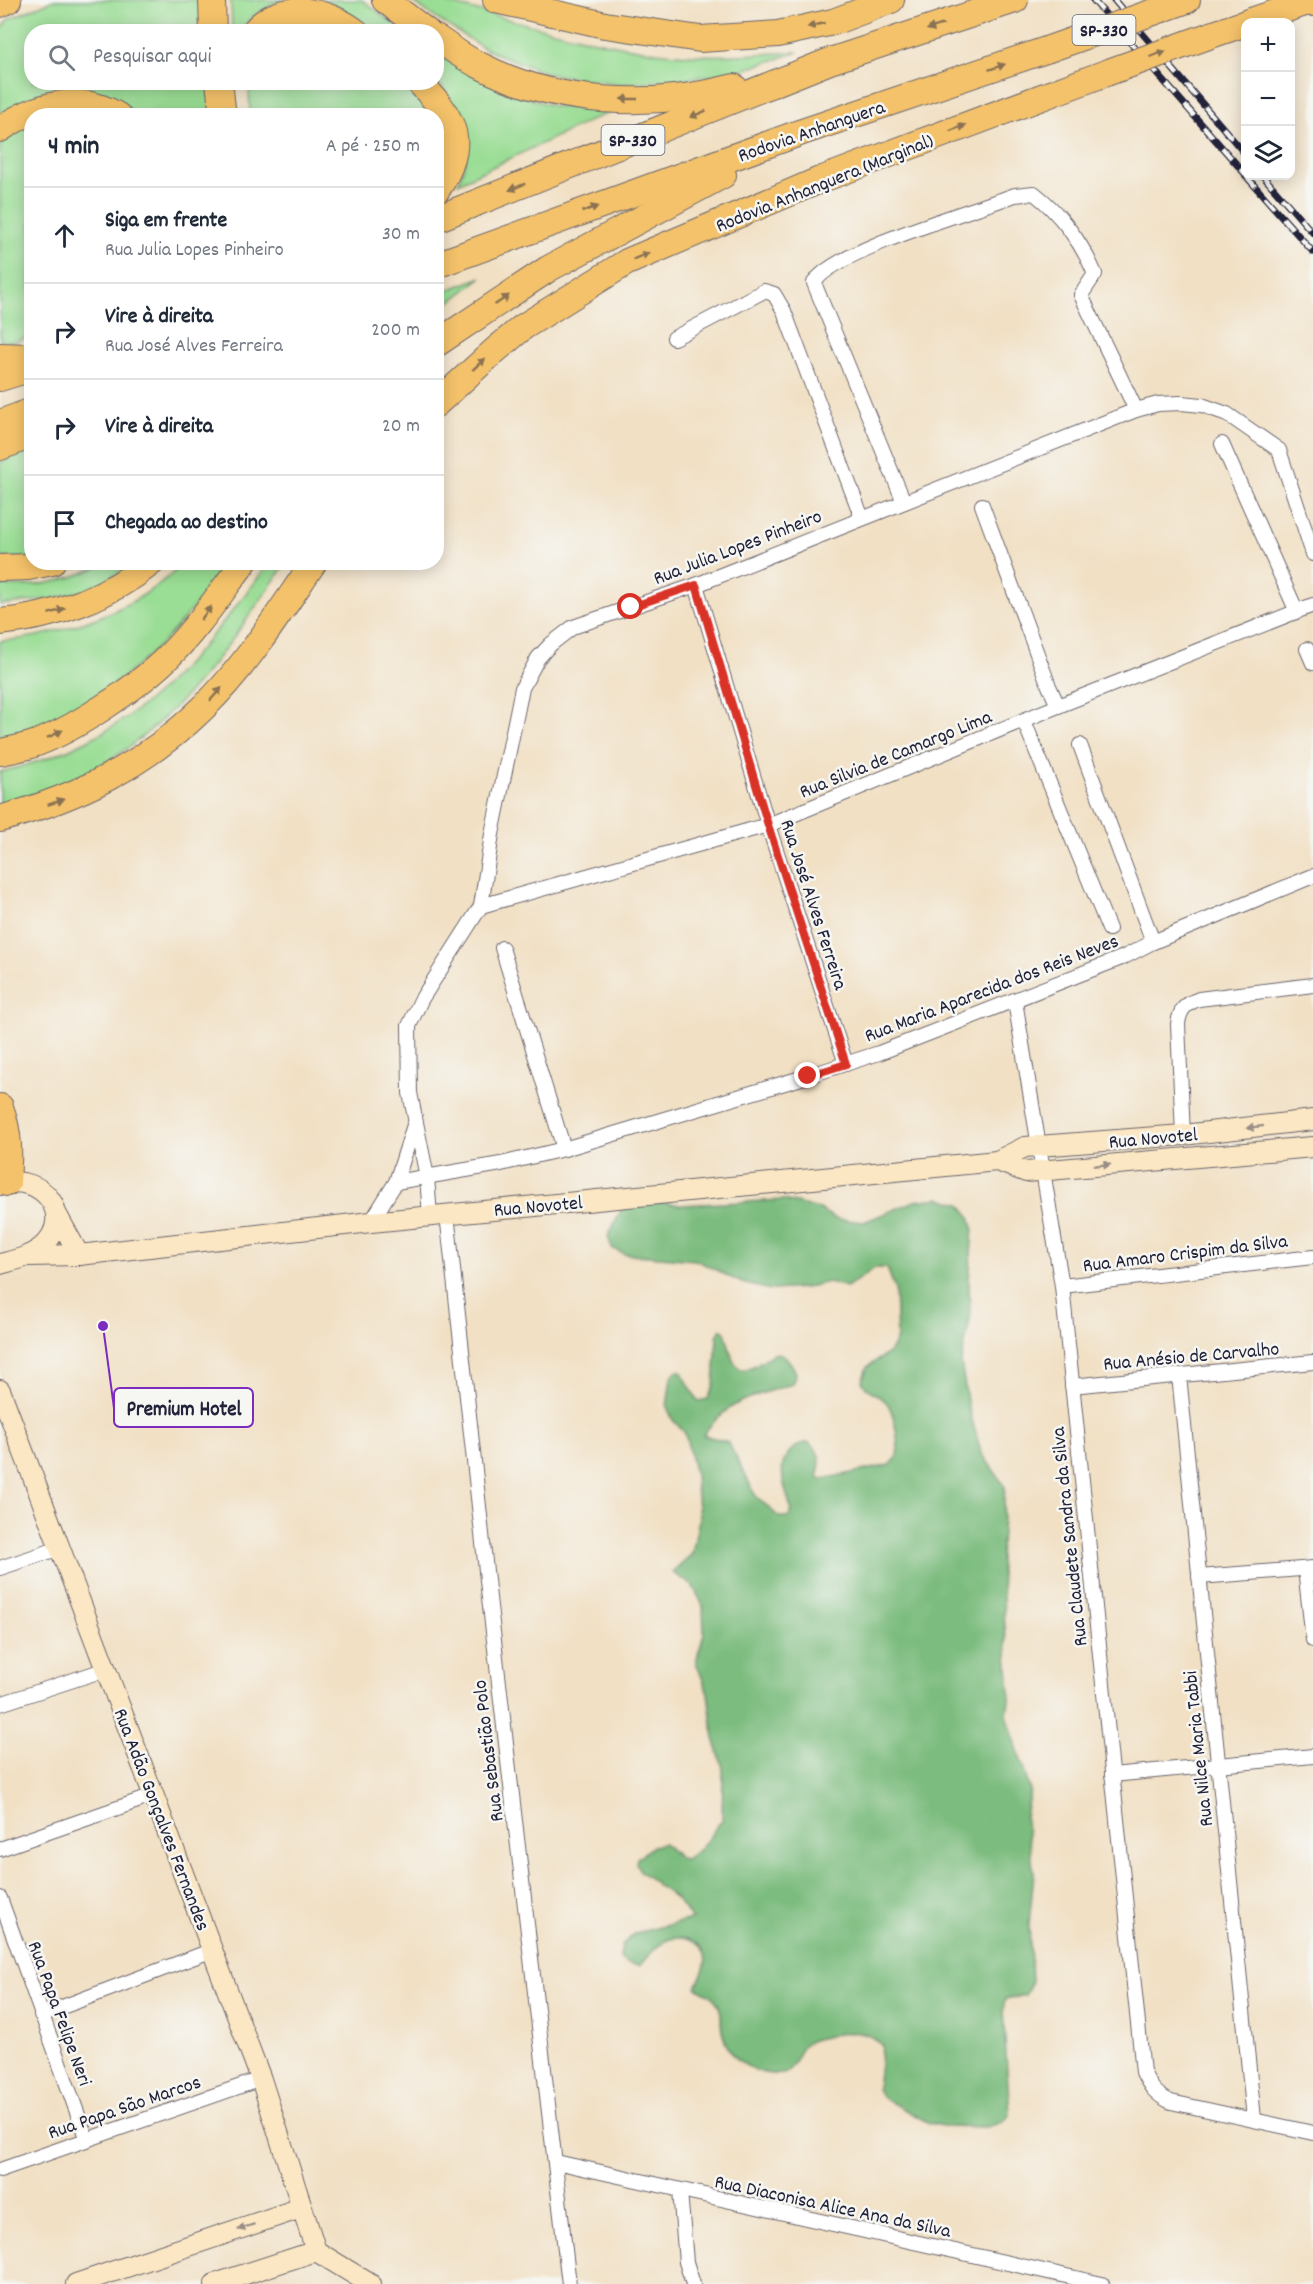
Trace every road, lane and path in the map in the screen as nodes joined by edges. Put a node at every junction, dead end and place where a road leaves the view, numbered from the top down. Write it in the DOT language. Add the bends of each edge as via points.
graph roads {
  1 [pos="8,0"];
  2 [pos="212,0"];
  3 [pos="385,0"];
  4 [pos="496,0"];
  5 [pos="891,0"];
  6 [pos="1186,0"];
  7 [pos="1013,1"];
  8 [pos="1310,2"];
  9 [pos="0,4"];
  10 [pos="1262,18"];
  11 [pos="213,24"];
  12 [pos="263,24"];
  13 [pos="346,24"];
  14 [pos="417,24"];
  15 [pos="1241,25"];
  16 [pos="444,43"];
  17 [pos="830,61"];
  18 [pos="220,90"];
  19 [pos="228,90"];
  20 [pos="426,90"];
  21 [pos="41,108"];
  22 [pos="104,108"];
  23 [pos="222,108"];
  24 [pos="224,108"];
  25 [pos="440,108"];
  26 [pos="444,115"];
  27 [pos="24,116"];
  28 [pos="0,129"];
  29 [pos="802,132"];
  30 [pos="444,178"];
  31 [pos="444,216"];
  32 [pos="444,262"];
  33 [pos="674,338"];
  34 [pos="444,339"];
  35 [pos="0,356"];
  36 [pos="24,357"];
  37 [pos="24,370"];
  38 [pos="0,378"];
  39 [pos="444,397"];
  40 [pos="1136,410"];
  41 [pos="24,414"];
  42 [pos="0,423"];
  43 [pos="24,438"];
  44 [pos="1222,444"];
  45 [pos="0,447"];
  46 [pos="904,502"];
  47 [pos="982,505"];
  48 [pos="862,518"];
  49 [pos="1313,554"];
  50 [pos="24,567"];
  51 [pos="0,568"];
  52 [pos="142,570"];
  53 [pos="238,570"];
  54 [pos="308,570"];
  55 [pos="696,585"];
  56 [pos="1313,605"];
  57 [pos="1297,612"];
  58 [pos="0,622"];
  59 [pos="1307,649"];
  60 [pos="1313,663"];
  61 [pos="1058,706"];
  62 [pos="1024,721"];
  63 [pos="1080,745"];
  64 [pos="0,752"];
  65 [pos="0,819"];
  66 [pos="768,825"];
  67 [pos="1313,876"];
  68 [pos="481,906"];
  69 [pos="1109,929"];
  70 [pos="1153,942"];
  71 [pos="502,948"];
  72 [pos="1313,985"];
  73 [pos="1015,1000"];
  74 [pos="846,1064"];
  75 [pos="0,1107"];
  76 [pos="1313,1120"];
  77 [pos="415,1123"];
  78 [pos="1183,1135"];
  79 [pos="1041,1146"];
  80 [pos="1313,1147"];
  81 [pos="564,1149"];
  82 [pos="997,1161"];
  83 [pos="1044,1170"];
  84 [pos="427,1177"];
  85 [pos="396,1182"];
  86 [pos="3,1184"];
  87 [pos="56,1213"];
  88 [pos="439,1215"];
  89 [pos="371,1222"];
  90 [pos="80,1255"];
  91 [pos="27,1256"];
  92 [pos="1313,1257"];
  93 [pos="0,1264"];
  94 [pos="1062,1286"];
  95 [pos="1313,1362"];
  96 [pos="1179,1375"];
  97 [pos="1072,1386"];
  98 [pos="0,1390"];
  99 [pos="6,1424"];
  100 [pos="60,1548"];
  101 [pos="0,1568"];
  102 [pos="1309,1569"];
  103 [pos="1199,1577"];
  104 [pos="1313,1640"];
  105 [pos="107,1669"];
  106 [pos="0,1704"];
  107 [pos="1313,1756"];
  108 [pos="1218,1764"];
  109 [pos="1112,1775"];
  110 [pos="155,1795"];
  111 [pos="0,1849"];
  112 [pos="0,1898"];
  113 [pos="213,1950"];
  114 [pos="41,2015"];
  115 [pos="261,2079"];
  116 [pos="1254,2119"];
  117 [pos="1313,2133"];
  118 [pos="87,2140"];
  119 [pos="556,2162"];
  120 [pos="0,2170"];
  121 [pos="680,2191"];
  122 [pos="301,2208"];
  123 [pos="316,2251"];
  124 [pos="76,2284"];
  125 [pos="215,2284"];
  126 [pos="370,2284"];
  127 [pos="569,2284"];
  128 [pos="693,2284"];
  129 [pos="1102,2284"];
  1 -- 9 [label="highway"];
  2 -- 11 [label="highway"];
  3 -- 14 [label="highway"];
  5 -- 4 [label="highway, one-way" via="833,22 778,34 700,39 605,25"];
  29 -- 6 [label="highway, Rodovia Anhanguera / SP-330, one-way, bridge"];
  7 -- 17 [label="highway, SP-330, one-way"];
  8 -- 10 [label="highway, Rodovia Anhanguera (Marginal)"];
  12 -- 13 [label="highway" via="273,15 296,11 318,13"];
  39 -- 15 [label="highway, Rodovia Anhanguera (Marginal), one-way, bridge" via="523,327 627,262 820,180"];
  17 -- 16 [label="highway, one-way" via="682,97 593,99 521,83 479,65"];
  17 -- 31 [label="highway, SP-330, one-way"];
  18 -- 23 [label="highway"];
  19 -- 24 [label="highway"];
  20 -- 25 [label="highway"];
  21 -- 22 [label="highway" via="67,103"];
  26 -- 30 [label="highway" via="455,133 456,146"];
  27 -- 28 [label="highway"];
  32 -- 29 [label="highway, Rodovia Anhanguera / SP-330, one-way"];
  34 -- 29 [label="highway, one-way" via="548,269"];
  33 -- 48 [label="street" via="764,291 774,294 784,311"];
  35 -- 36 [label="highway"];
  37 -- 38 [label="highway"];
  40 -- 46 [label="street, Rua Julia Lopes Pinheiro"];
  40 -- 46 [label="street" via="1081,295 1095,274 1089,260 1052,207 1034,193 1015,195 859,251 818,275 814,283"];
  40 -- 49 [label="street, Rua Julia Lopes Pinheiro" via="1158,404 1202,405 1227,414 1279,450"];
  41 -- 42 [label="highway"];
  43 -- 45 [label="highway"];
  44 -- 57 [label="street"];
  46 -- 48 [label="street, Rua Julia Lopes Pinheiro"];
  47 -- 61 [label="street"];
  48 -- 55 [label="street, Rua Julia Lopes Pinheiro"];
  50 -- 51 [label="highway"];
  58 -- 52 [label="highway, one-way" via="32,619 62,610 111,590"];
  64 -- 53 [label="highway, one-way" via="32,745 58,733 146,676 192,630"];
  65 -- 54 [label="highway, one-way" via="68,798 113,776 168,740 226,683"];
  55 -- 66 [label="street, Rua José Alves Ferreira"];
  55 -- 68 [label="street, Rua Julia Lopes Pinheiro" via="573,627 538,658 522,688"];
  56 -- 57 [label="street, Rua Silvia de Camargo Lima"];
  57 -- 61 [label="street, Rua Silvia de Camargo Lima"];
  59 -- 60 [label="street"];
  61 -- 62 [label="street, Rua Silvia de Camargo Lima"];
  62 -- 66 [label="street, Rua Silvia de Camargo Lima"];
  62 -- 69 [label="street"];
  63 -- 70 [label="street"];
  66 -- 68 [label="street, Rua Silvia de Camargo Lima"];
  66 -- 74 [label="street, Rua José Alves Ferreira"];
  67 -- 70 [label="street, Rua Maria Aparecida dos Reis Neves"];
  68 -- 77 [label="street, Rua Julia Lopes Pinheiro" via="420,999 409,1026 410,1093"];
  70 -- 73 [label="street, Rua Maria Aparecida dos Reis Neves"];
  71 -- 81 [label="street"];
  72 -- 78 [label="street" via="1199,999 1187,1003 1179,1012"];
  73 -- 74 [label="street, Rua Maria Aparecida dos Reis Neves"];
  73 -- 79 [label="street, Rua Claudete Sandra da Silva"];
  74 -- 81 [label="street, Rua Maria Aparecida dos Reis Neves"];
  75 -- 86 [label="highway" via="9,1140"];
  76 -- 78 [label="street, Rua Novotel, one-way"];
  77 -- 84 [label="street, Rua Julia Lopes Pinheiro"];
  77 -- 85 [label="street, Rua Julia Lopes Pinheiro"];
  78 -- 79 [label="street, Rua Novotel"];
  79 -- 82 [label="street, Rua Novotel" via="1025,1148"];
  79 -- 83 [label="street, Rua Claudete Sandra da Silva"];
  83 -- 80 [label="street, Rua Novotel, one-way"];
  81 -- 84 [label="street, Rua Maria Aparecida dos Reis Neves"];
  82 -- 83 [label="street, Rua Novotel" via="1026,1172"];
  82 -- 88 [label="street, Rua Novotel"];
  83 -- 94 [label="street, Rua Claudete Sandra da Silva"];
  84 -- 85 [label="street, Rua Maria Aparecida dos Reis Neves"];
  84 -- 88 [label="street, Rua Julia Lopes Pinheiro"];
  85 -- 89 [label="street, Rua Julia Lopes Pinheiro"];
  86 -- 87 [label="street" via="21,1181 34,1186 47,1196"];
  87 -- 90 [label="street"];
  87 -- 91 [label="street" via="51,1235 43,1246"];
  88 -- 89 [label="street, Rua Novotel"];
  88 -- 119 [label="street, Rua Sebastião Polo"];
  89 -- 90 [label="street, Rua Novotel"];
  90 -- 91 [label="street, Rua Novotel"];
  91 -- 93 [label="street"];
  92 -- 94 [label="street, Rua Amaro Crispim da Silva"];
  94 -- 97 [label="street, Rua Claudete Sandra da Silva"];
  95 -- 96 [label="street, Rua Anésio de Carvalho"];
  96 -- 97 [label="street, Rua Anésio de Carvalho"];
  96 -- 103 [label="street, Rua Nilce Maria Tabbi"];
  97 -- 109 [label="street, Rua Claudete Sandra da Silva"];
  98 -- 99 [label="street, Rua Adão Gonçalves Fernandes"];
  99 -- 100 [label="street, Rua Adão Gonçalves Fernandes"];
  100 -- 101 [label="street"];
  100 -- 105 [label="street, Rua Adão Gonçalves Fernandes"];
  102 -- 103 [label="street"];
  102 -- 104 [label="street"];
  103 -- 108 [label="street, Rua Nilce Maria Tabbi"];
  105 -- 106 [label="street"];
  105 -- 110 [label="street, Rua Adão Gonçalves Fernandes"];
  107 -- 108 [label="street"];
  108 -- 109 [label="street"];
  108 -- 116 [label="street, Rua Nilce Maria Tabbi"];
  109 -- 116 [label="street, Rua Claudete Sandra da Silva" via="1143,2072 1158,2096 1172,2102"];
  110 -- 111 [label="street"];
  110 -- 113 [label="street, Rua Adão Gonçalves Fernandes"];
  112 -- 114 [label="street, Rua Papa Felipe Neri"];
  113 -- 114 [label="street"];
  113 -- 115 [label="street, Rua Adão Gonçalves Fernandes"];
  114 -- 118 [label="street, Rua Papa Felipe Neri"];
  115 -- 118 [label="street, Rua Papa São Marcos"];
  115 -- 122 [label="street, Rua Adão Gonçalves Fernandes"];
  116 -- 117 [label="street"];
  118 -- 120 [label="street, Rua Papa São Marcos"];
  119 -- 121 [label="street, Rua Diaconisa Alice Ana da Silva"];
  119 -- 127 [label="street, Rua Sebastião Polo"];
  121 -- 128 [label="street" via="686,2262"];
  121 -- 129 [label="street, Rua Diaconisa Alice Ana da Silva"];
  122 -- 123 [label="street, Rua Adão Gonçalves Fernandes"];
  122 -- 124 [label="street, one-way"];
  123 -- 125 [label="street"];
  123 -- 126 [label="street"];
}
